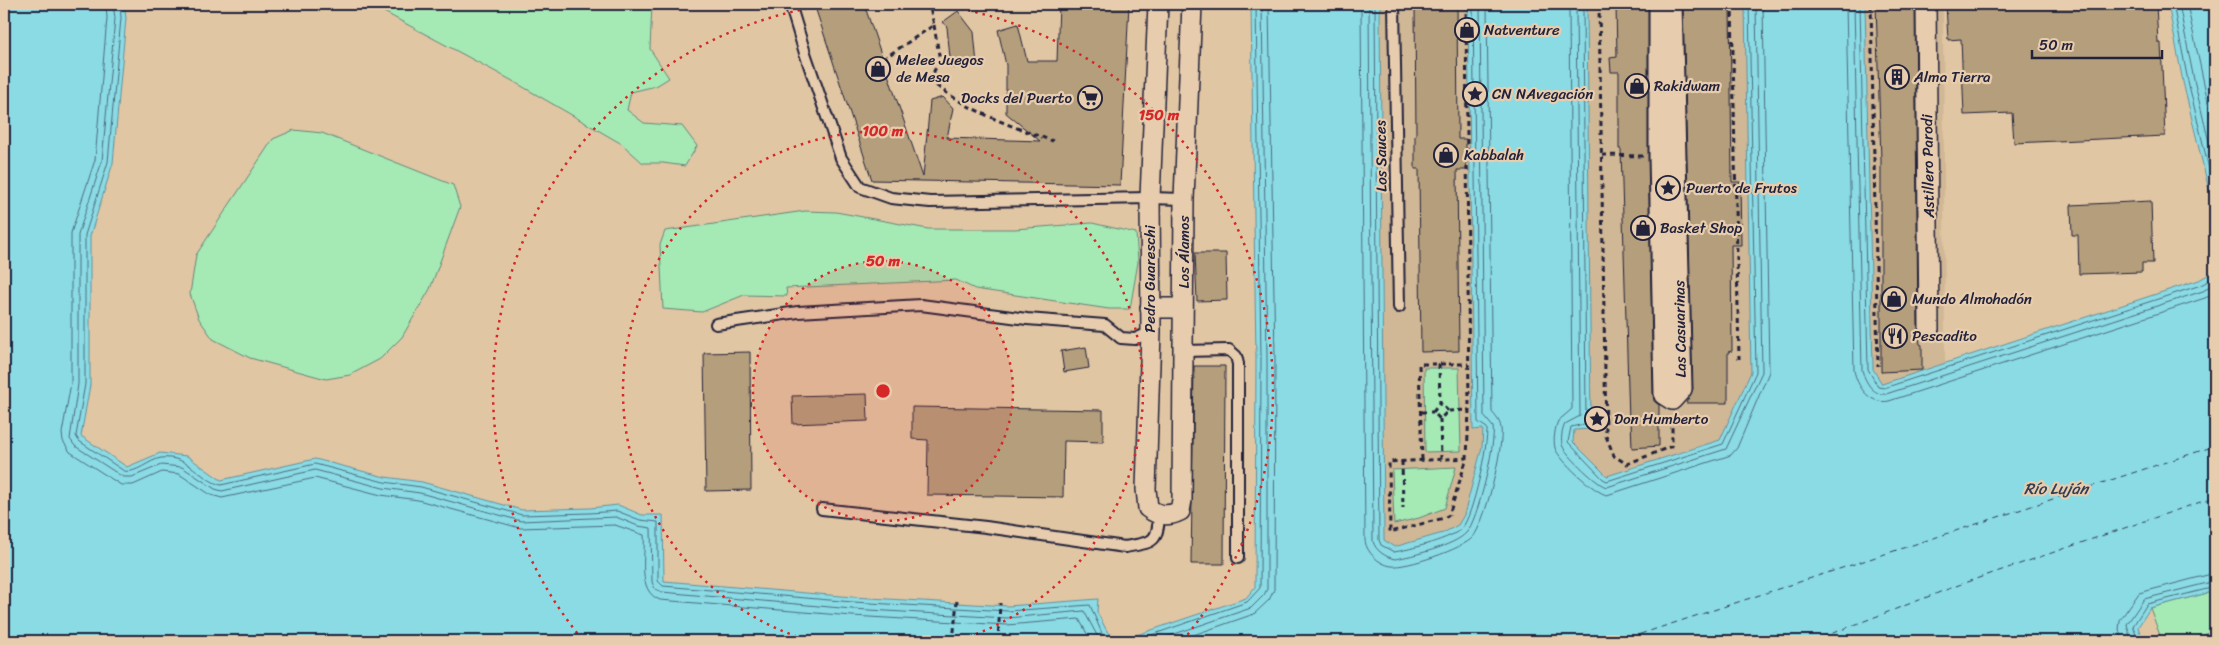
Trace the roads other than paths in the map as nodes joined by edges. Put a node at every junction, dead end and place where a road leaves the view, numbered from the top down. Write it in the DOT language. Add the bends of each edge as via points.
graph roads {
  1 [pos="790,4"];
  2 [pos="1158,4"];
  3 [pos="1192,4"];
  4 [pos="1394,4"];
  5 [pos="1659,4"];
  6 [pos="1672,4"];
  7 [pos="1926,4"];
  8 [pos="1150,198"];
  9 [pos="1184,199"];
  10 [pos="1399,307"];
  11 [pos="1150,308"];
  12 [pos="1183,308"];
  13 [pos="716,324"];
  14 [pos="1929,329"];
  15 [pos="1151,332"];
  16 [pos="1183,351"];
  17 [pos="822,509"];
  18 [pos="1159,514"];
  19 [pos="1238,558"];
  1 -- 8 [label="lane" via="841,158 860,187 891,198 930,202"];
  2 -- 8 [label="street, Pedro Guareschi"];
  3 -- 9 [label="street, Los Álamos"];
  4 -- 10 [label="lane, Los Sauces"];
  5 -- 6 [label="street, Las Casuarinas" via="1664,394 1672,400 1682,389"];
  7 -- 14 [label="street, Astillero Parodi"];
  8 -- 9 [label="lane"];
  8 -- 11 [label="street, Pedro Guareschi"];
  9 -- 12 [label="street, Los Álamos"];
  11 -- 12 [label="street"];
  11 -- 15 [label="street, Pedro Guareschi"];
  12 -- 16 [label="street, Los Álamos"];
  13 -- 15 [label="lane" via="798,312 921,305 1026,319 1105,325 1121,338 1136,339"];
  15 -- 18 [label="street, Pedro Guareschi" via="1146,489 1148,508"];
  16 -- 18 [label="street, Los Álamos" via="1182,500 1180,511 1172,515"];
  16 -- 19 [label="lane" via="1229,350 1236,356"];
  17 -- 18 [label="lane" via="986,527 1125,547 1155,538"];
}
